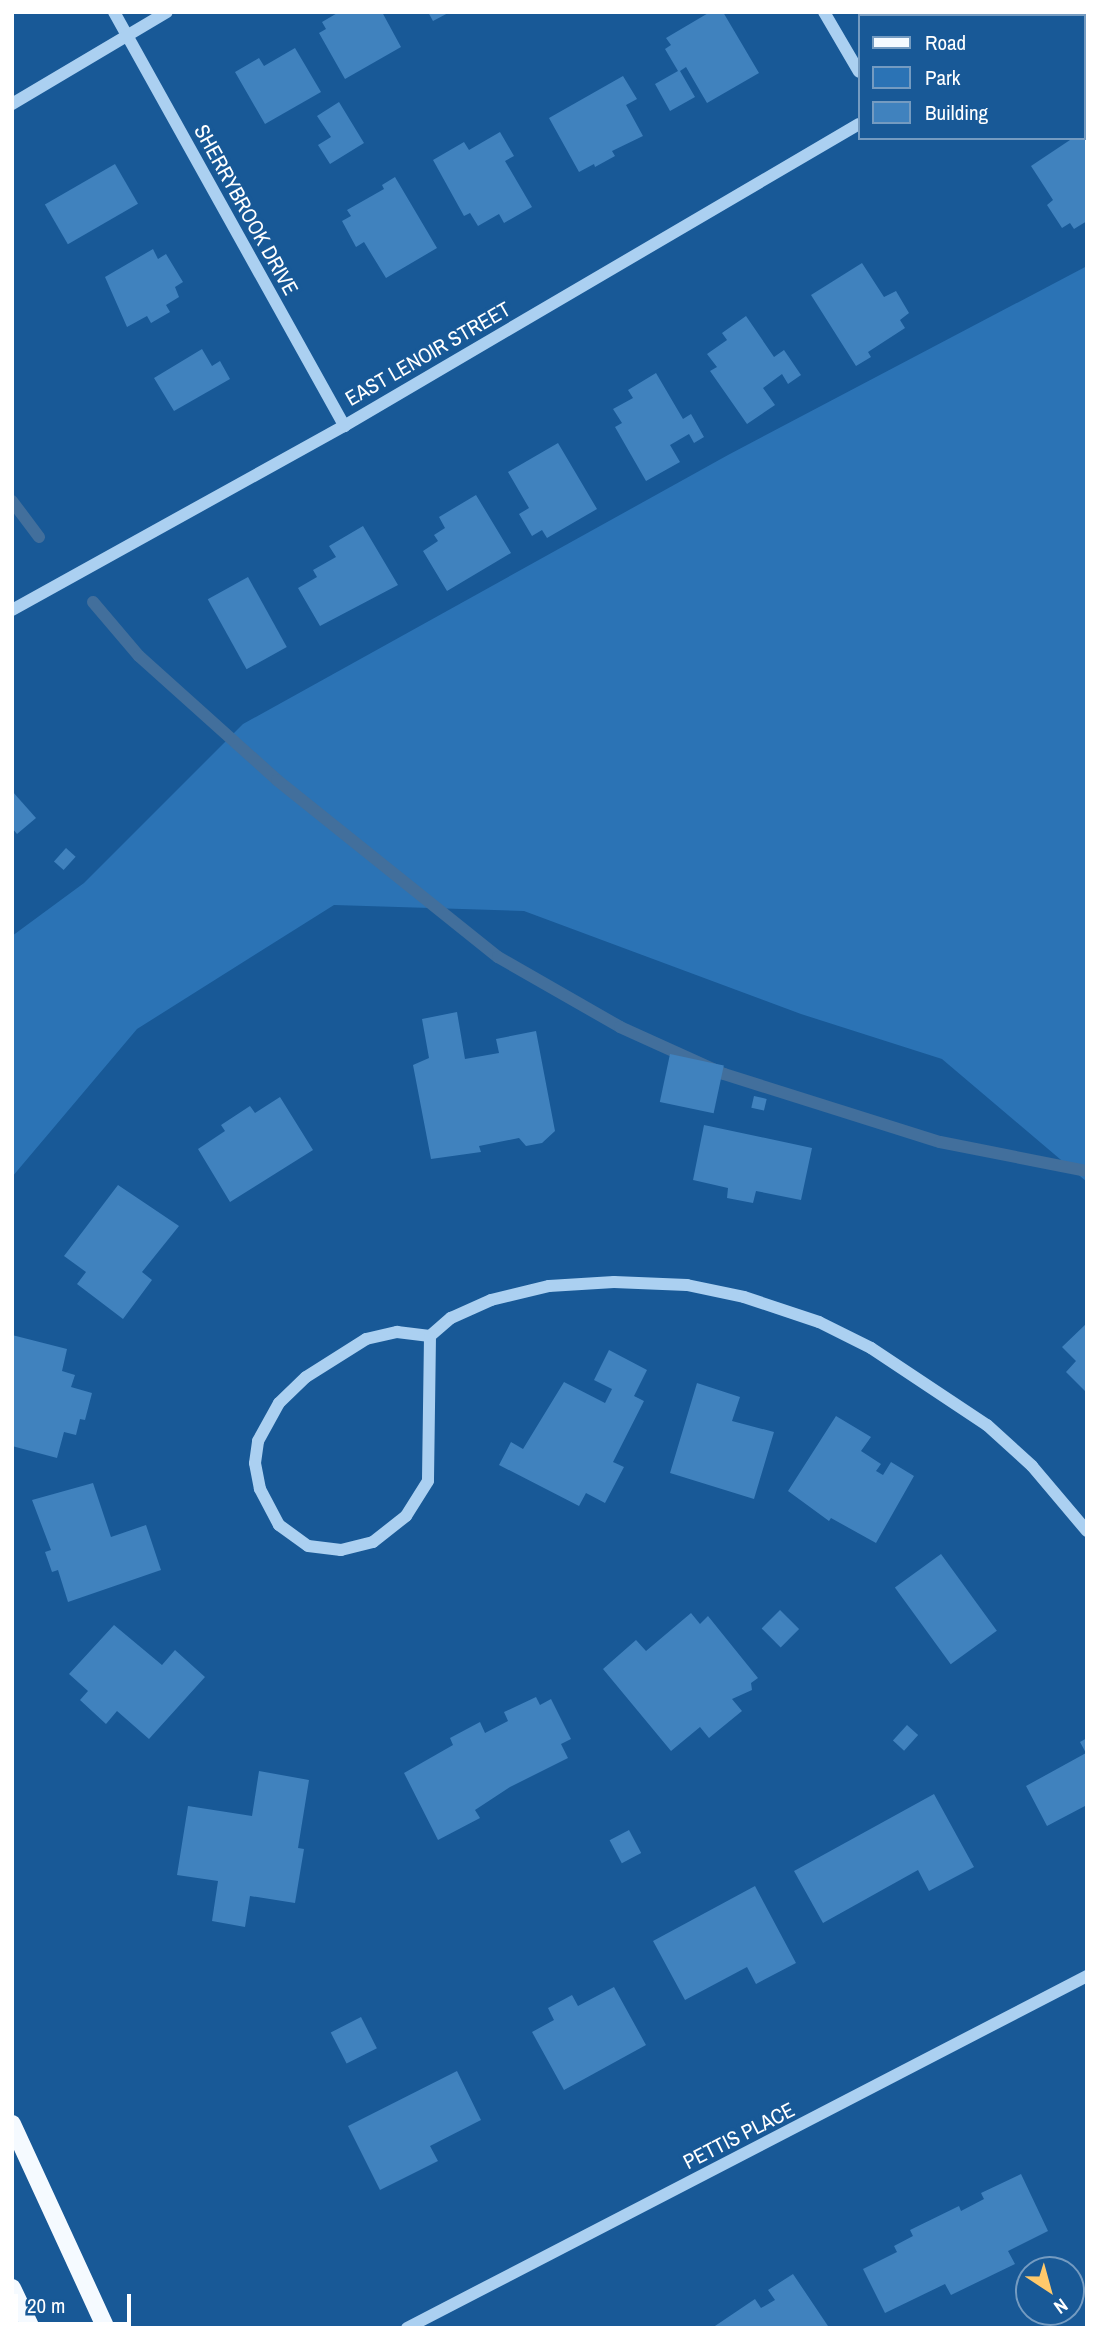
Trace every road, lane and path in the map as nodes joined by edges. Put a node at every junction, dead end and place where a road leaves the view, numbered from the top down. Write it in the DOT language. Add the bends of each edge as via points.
graph roads {
  1 [pos="114,12"];
  2 [pos="167,12"];
  3 [pos="824,12"];
  4 [pos="128,35"];
  5 [pos="858,70"];
  6 [pos="12,104"];
  7 [pos="858,125"];
  8 [pos="344,426"];
  9 [pos="12,610"];
  10 [pos="430,1336"];
  11 [pos="1087,1531"];
  12 [pos="1087,1976"];
  13 [pos="12,2124"];
  14 [pos="12,2288"];
  15 [pos="31,2328"];
  16 [pos="106,2328"];
  17 [pos="407,2328"];
  1 -- 4 [label="street, SHERRYBROOK DRIVE"];
  2 -- 4 [label="street"];
  3 -- 5 [label="street"];
  4 -- 6 [label="street"];
  4 -- 8 [label="street, SHERRYBROOK DRIVE"];
  7 -- 8 [label="street, EAST LENOIR STREET"];
  8 -- 9 [label="street, EAST LENOIR STREET"];
  10 -- 10 [label="street" via="397,1332 366,1339 306,1377 279,1403 258,1441 260,1489 279,1525 308,1546 341,1550 373,1542 406,1516 428,1480"];
  10 -- 11 [label="street" via="451,1318 491,1300 549,1286 614,1282 687,1285 744,1297 819,1322 929,1383 987,1425 1032,1466"];
  12 -- 17 [label="street, PETTIS PLACE"];
  13 -- 16 [label="main road"];
  14 -- 15 [label="main road"];
}
